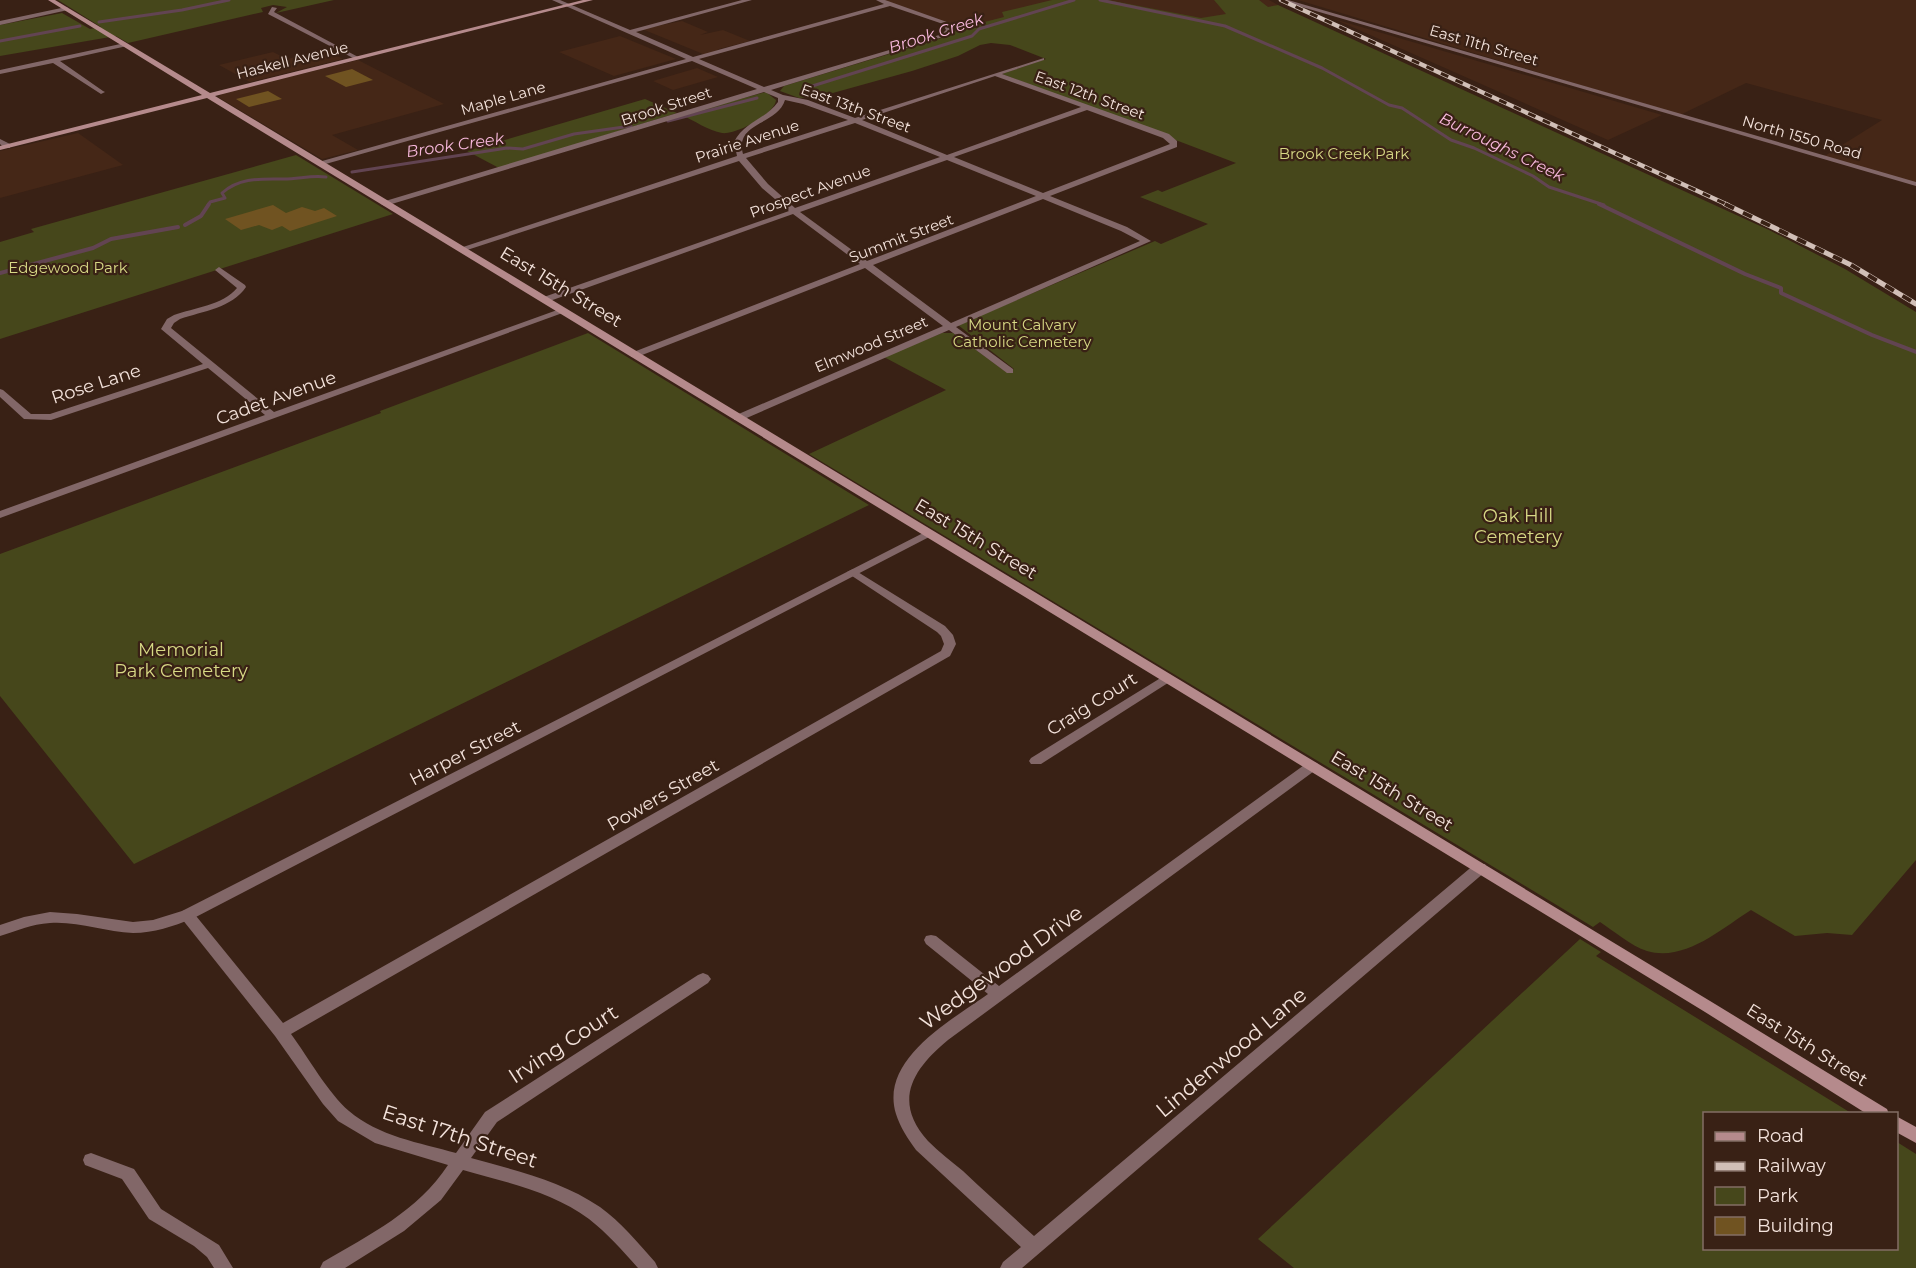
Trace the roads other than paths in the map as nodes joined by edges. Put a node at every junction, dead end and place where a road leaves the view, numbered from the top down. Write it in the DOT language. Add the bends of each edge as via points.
graph roads {
  1 [pos="51,0"];
  2 [pos="555,0"];
  3 [pos="590,0"];
  4 [pos="749,0"];
  5 [pos="879,0"];
  6 [pos="1281,0"];
  7 [pos="891,4"];
  8 [pos="568,6"];
  9 [pos="274,8"];
  10 [pos="66,9"];
  11 [pos="0,23"];
  12 [pos="630,32"];
  13 [pos="125,45"];
  14 [pos="357,58"];
  15 [pos="1042,58"];
  16 [pos="695,59"];
  17 [pos="55,61"];
  18 [pos="0,72"];
  19 [pos="995,74"];
  20 [pos="767,89"];
  21 [pos="101,92"];
  22 [pos="207,95"];
  23 [pos="780,97"];
  24 [pos="1086,108"];
  25 [pos="1680,116"];
  26 [pos="854,120"];
  27 [pos="1175,143"];
  28 [pos="2,145"];
  29 [pos="944,157"];
  30 [pos="740,158"];
  31 [pos="319,164"];
  32 [pos="1916,184"];
  33 [pos="1043,197"];
  34 [pos="385,204"];
  35 [pos="794,211"];
  36 [pos="1147,241"];
  37 [pos="461,249"];
  38 [pos="867,265"];
  39 [pos="219,270"];
  40 [pos="544,300"];
  41 [pos="562,311"];
  42 [pos="951,326"];
  43 [pos="634,355"];
  44 [pos="208,364"];
  45 [pos="1010,371"];
  46 [pos="0,392"];
  47 [pos="272,416"];
  48 [pos="738,418"];
  49 [pos="0,515"];
  50 [pos="929,533"];
  51 [pos="853,572"];
  52 [pos="1167,678"];
  53 [pos="1036,761"];
  54 [pos="1312,766"];
  55 [pos="1480,868"];
  56 [pos="187,915"];
  57 [pos="0,931"];
  58 [pos="930,940"];
  59 [pos="704,979"];
  60 [pos="999,994"];
  61 [pos="281,1032"];
  62 [pos="1879,1112"];
  63 [pos="1898,1124"];
  64 [pos="1916,1136"];
  65 [pos="91,1160"];
  66 [pos="459,1161"];
  67 [pos="1034,1247"];
  68 [pos="224,1268"];
  69 [pos="329,1268"];
  70 [pos="649,1268"];
  71 [pos="1009,1268"];
  1 -- 10 [label="main road, East 15th Street"];
  2 -- 8 [label="street, East 13th Street"];
  3 -- 8 [label="main road, Haskell Avenue"];
  4 -- 12 [label="street"];
  5 -- 7 [label="street"];
  6 -- 25 [label="street, East 11th Street"];
  7 -- 16 [label="street, Maple Lane"];
  7 -- 20 [label="street, Brook Street" via="950,28 944,35"];
  8 -- 12 [label="street, East 13th Street"];
  8 -- 14 [label="main road, Haskell Avenue"];
  9 -- 14 [label="street" via="270,13"];
  10 -- 11 [label="street"];
  10 -- 13 [label="main road, East 15th Street"];
  12 -- 16 [label="street, East 13th Street"];
  13 -- 17 [label="street"];
  13 -- 22 [label="main road, East 15th Street"];
  14 -- 22 [label="main road, Haskell Avenue"];
  15 -- 19 [label="street, Prairie Avenue"];
  16 -- 20 [label="street, East 13th Street"];
  16 -- 31 [label="street, Maple Lane"];
  17 -- 18 [label="street"];
  17 -- 21 [label="street"];
  19 -- 24 [label="street, East 12th Street"];
  19 -- 26 [label="street, Prairie Avenue"];
  20 -- 23 [label="street, East 13th Street"];
  20 -- 34 [label="street, Brook Street"];
  22 -- 28 [label="main road, Haskell Avenue"];
  22 -- 31 [label="main road, East 15th Street"];
  23 -- 26 [label="street, East 13th Street"];
  23 -- 30 [label="street" via="783,102 777,109 737,138"];
  24 -- 27 [label="street, East 12th Street" via="1166,136"];
  24 -- 29 [label="street, Prospect Avenue"];
  25 -- 32 [label="street, North 1550 Road"];
  26 -- 29 [label="street, East 13th Street"];
  26 -- 30 [label="street, Prairie Avenue"];
  27 -- 33 [label="street, Summit Street" via="1169,149"];
  29 -- 33 [label="street, East 13th Street"];
  29 -- 35 [label="street, Prospect Avenue"];
  30 -- 35 [label="street"];
  30 -- 37 [label="street, Prairie Avenue"];
  31 -- 34 [label="main road, East 15th Street"];
  33 -- 36 [label="street, East 13th Street"];
  33 -- 38 [label="street, Summit Street"];
  34 -- 37 [label="main road, East 15th Street"];
  35 -- 38 [label="street"];
  35 -- 40 [label="street, Prospect Avenue"];
  36 -- 42 [label="street, Elmwood Street"];
  37 -- 40 [label="main road, East 15th Street"];
  38 -- 42 [label="street"];
  38 -- 43 [label="street, Summit Street"];
  39 -- 44 [label="street" via="242,287 239,294 177,317 166,329"];
  40 -- 41 [label="main road, East 15th Street"];
  41 -- 43 [label="main road, East 15th Street"];
  41 -- 47 [label="street, Cadet Avenue"];
  42 -- 45 [label="street"];
  42 -- 48 [label="street, Elmwood Street"];
  43 -- 48 [label="main road, East 15th Street"];
  44 -- 46 [label="street, Rose Lane" via="51,417 28,417"];
  44 -- 47 [label="street"];
  47 -- 49 [label="street, Cadet Avenue"];
  48 -- 50 [label="main road, East 15th Street"];
  50 -- 51 [label="street, Harper Street"];
  50 -- 52 [label="main road, East 15th Street"];
  51 -- 56 [label="street, Harper Street"];
  51 -- 61 [label="street, Powers Street" via="941,628 950,644 946,653"];
  52 -- 53 [label="street, Craig Court"];
  52 -- 54 [label="main road, East 15th Street"];
  54 -- 55 [label="main road, East 15th Street"];
  54 -- 60 [label="street, Wedgewood Drive"];
  55 -- 62 [label="main road, East 15th Street"];
  55 -- 67 [label="street, Lindenwood Lane"];
  56 -- 57 [label="street, Harper Street" via="143,927 48,918"];
  56 -- 61 [label="street, East 17th Street"];
  58 -- 60 [label="street"];
  59 -- 66 [label="street, Irving Court" via="491,1117"];
  60 -- 67 [label="street, Wedgewood Drive" via="912,1063 903,1081 902,1106 910,1130 922,1144"];
  61 -- 66 [label="street, East 17th Street" via="344,1116 381,1138"];
  63 -- 64 [label="main road"];
  65 -- 68 [label="street" via="128,1174 155,1214 213,1251"];
  66 -- 69 [label="street, Irving Court" via="422,1207"];
  66 -- 70 [label="street, East 17th Street" via="536,1184 593,1212"];
  67 -- 71 [label="street, Lindenwood Lane"];
}
